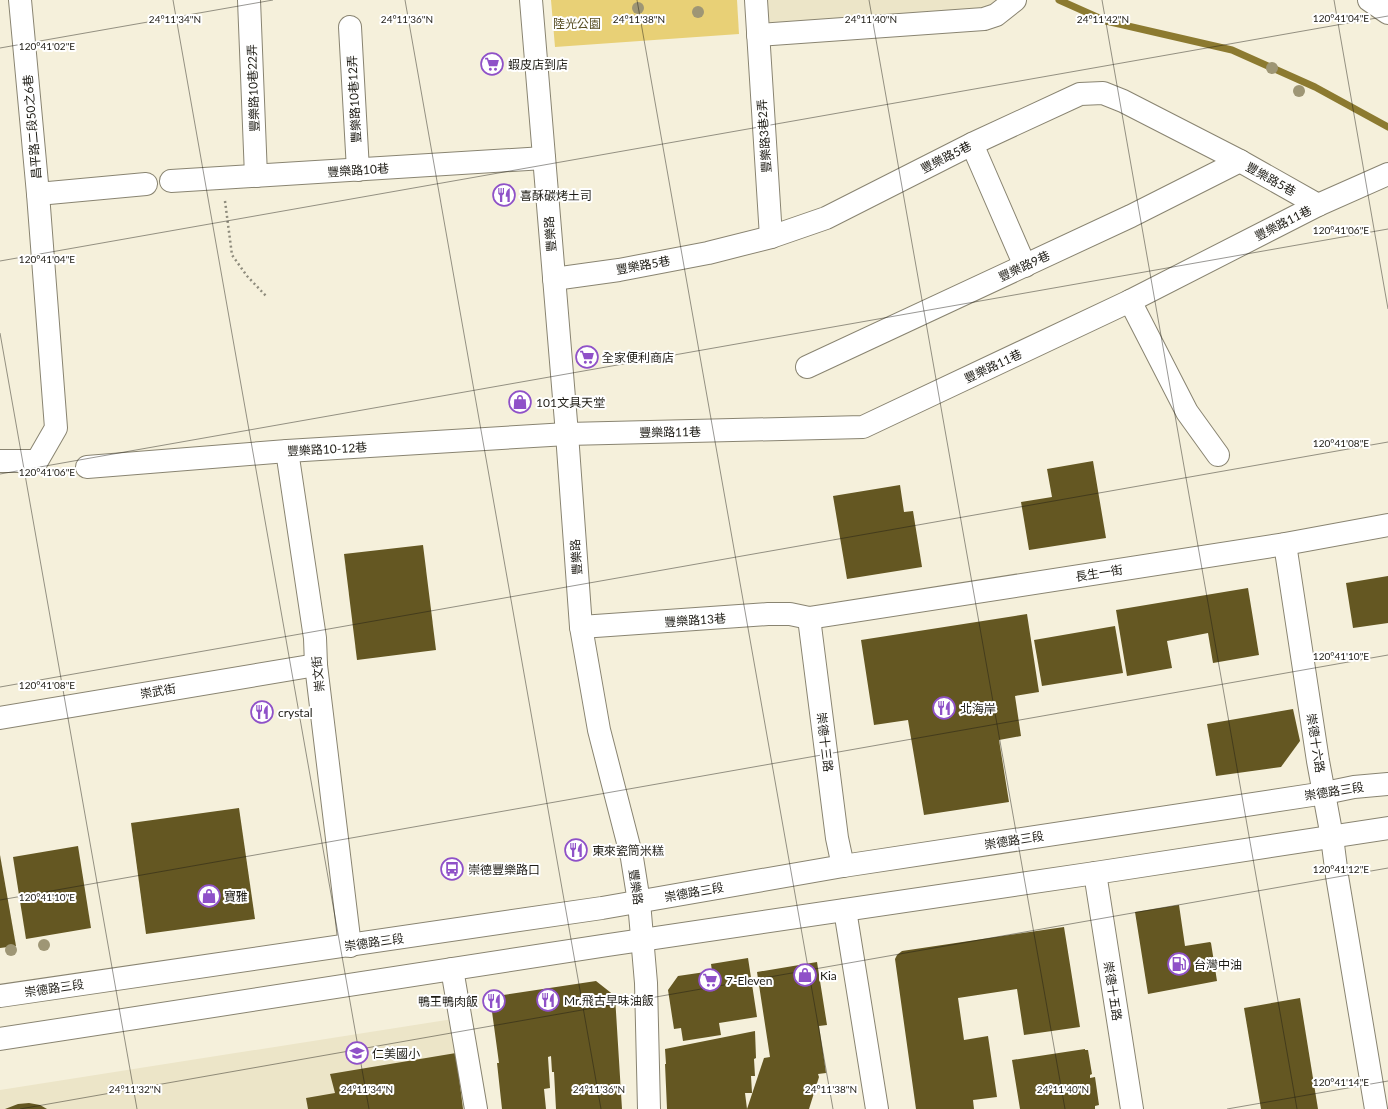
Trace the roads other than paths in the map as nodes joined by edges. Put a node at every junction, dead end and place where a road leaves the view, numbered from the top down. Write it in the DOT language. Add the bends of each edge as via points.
graph roads {
  1 [pos="20,0"];
  2 [pos="249,0"];
  3 [pos="531,0"];
  4 [pos="756,0"];
  5 [pos="1015,0"];
  6 [pos="1369,0"];
  7 [pos="1388,14"];
  8 [pos="350,28"];
  9 [pos="758,35"];
  10 [pos="972,144"];
  11 [pos="544,158"];
  12 [pos="1240,161"];
  13 [pos="358,170"];
  14 [pos="1388,174"];
  15 [pos="256,176"];
  16 [pos="172,181"];
  17 [pos="146,184"];
  18 [pos="38,194"];
  19 [pos="1318,205"];
  20 [pos="771,237"];
  21 [pos="1025,266"];
  22 [pos="554,279"];
  23 [pos="1130,301"];
  24 [pos="807,367"];
  25 [pos="567,434"];
  26 [pos="287,451"];
  27 [pos="1218,455"];
  28 [pos="0,460"];
  29 [pos="87,467"];
  30 [pos="1388,525"];
  31 [pos="1285,544"];
  32 [pos="809,618"];
  33 [pos="581,628"];
  34 [pos="316,665"];
  35 [pos="0,718"];
  36 [pos="1388,784"];
  37 [pos="1325,793"];
  38 [pos="1388,828"];
  39 [pos="1332,837"];
  40 [pos="843,866"];
  41 [pos="1095,873"];
  42 [pos="638,902"];
  43 [pos="846,910"];
  44 [pos="641,941"];
  45 [pos="350,946"];
  46 [pos="452,969"];
  47 [pos="0,996"];
  48 [pos="0,1039"];
  49 [pos="476,1109"];
  50 [pos="649,1109"];
  51 [pos="877,1109"];
  52 [pos="1132,1109"];
  53 [pos="1376,1109"];
  1 -- 18 [label="street, 昌平路二段50之6巷"];
  2 -- 15 [label="street, 豐樂路10巷22弄"];
  3 -- 11 [label="street, 豐樂路"];
  4 -- 9 [label="street, 豐樂路3巷2弄"];
  5 -- 9 [label="street" via="996,15 984,19"];
  6 -- 7 [label="street"];
  8 -- 13 [label="street, 豐樂路10巷12弄"];
  9 -- 20 [label="street, 豐樂路3巷2弄"];
  10 -- 12 [label="street, 豐樂路5巷" via="1080,94 1102,93 1123,101"];
  10 -- 20 [label="street, 豐樂路5巷" via="826,218"];
  10 -- 21 [label="street"];
  11 -- 13 [label="street, 豐樂路10巷"];
  11 -- 22 [label="street, 豐樂路"];
  12 -- 19 [label="street, 豐樂路5巷"];
  12 -- 21 [label="street, 豐樂路9巷"];
  13 -- 15 [label="street, 豐樂路10巷"];
  14 -- 19 [label="street, 豐樂路11巷"];
  15 -- 16 [label="street, 豐樂路10巷"];
  17 -- 18 [label="street, 昌平路二段50之6巷"];
  18 -- 28 [label="street" via="56,428 37,461"];
  19 -- 23 [label="street, 豐樂路11巷"];
  20 -- 22 [label="street, 豐樂路5巷" via="708,253"];
  21 -- 24 [label="street, 豐樂路9巷"];
  22 -- 25 [label="street, 豐樂路"];
  23 -- 25 [label="street, 豐樂路11巷" via="863,427"];
  23 -- 27 [label="street" via="1187,412"];
  25 -- 26 [label="street, 豐樂路10-12巷"];
  25 -- 33 [label="street, 豐樂路"];
  26 -- 29 [label="street, 豐樂路10-12巷"];
  26 -- 34 [label="street, 崇文街" via="315,638"];
  30 -- 31 [label="street, 長生一街"];
  31 -- 32 [label="street, 長生一街"];
  31 -- 37 [label="street, 崇德十六路"];
  32 -- 33 [label="street, 豐樂路13巷" via="790,614 768,614"];
  32 -- 40 [label="street, 崇德十三路" via="837,838"];
  33 -- 42 [label="street, 豐樂路" via="599,730 632,858"];
  34 -- 35 [label="street, 崇武街"];
  34 -- 45 [label="street, 崇文街"];
  36 -- 37 [label="street, 崇德路三段"];
  37 -- 39 [label="street, 崇德十六路"];
  37 -- 40 [label="street, 崇德路三段"];
  38 -- 39 [label="street"];
  39 -- 41 [label="street"];
  39 -- 53 [label="street, 崇德十六路"];
  40 -- 42 [label="street, 崇德路三段"];
  41 -- 43 [label="street"];
  41 -- 52 [label="street, 崇德十五路"];
  42 -- 44 [label="street, 豐樂路"];
  42 -- 45 [label="street, 崇德路三段"];
  43 -- 44 [label="street"];
  43 -- 51 [label="street"];
  44 -- 46 [label="street"];
  44 -- 50 [label="street, 豐樂路" via="646,983"];
  45 -- 47 [label="street, 崇德路三段"];
  46 -- 48 [label="street"];
  46 -- 49 [label="street"];
}
